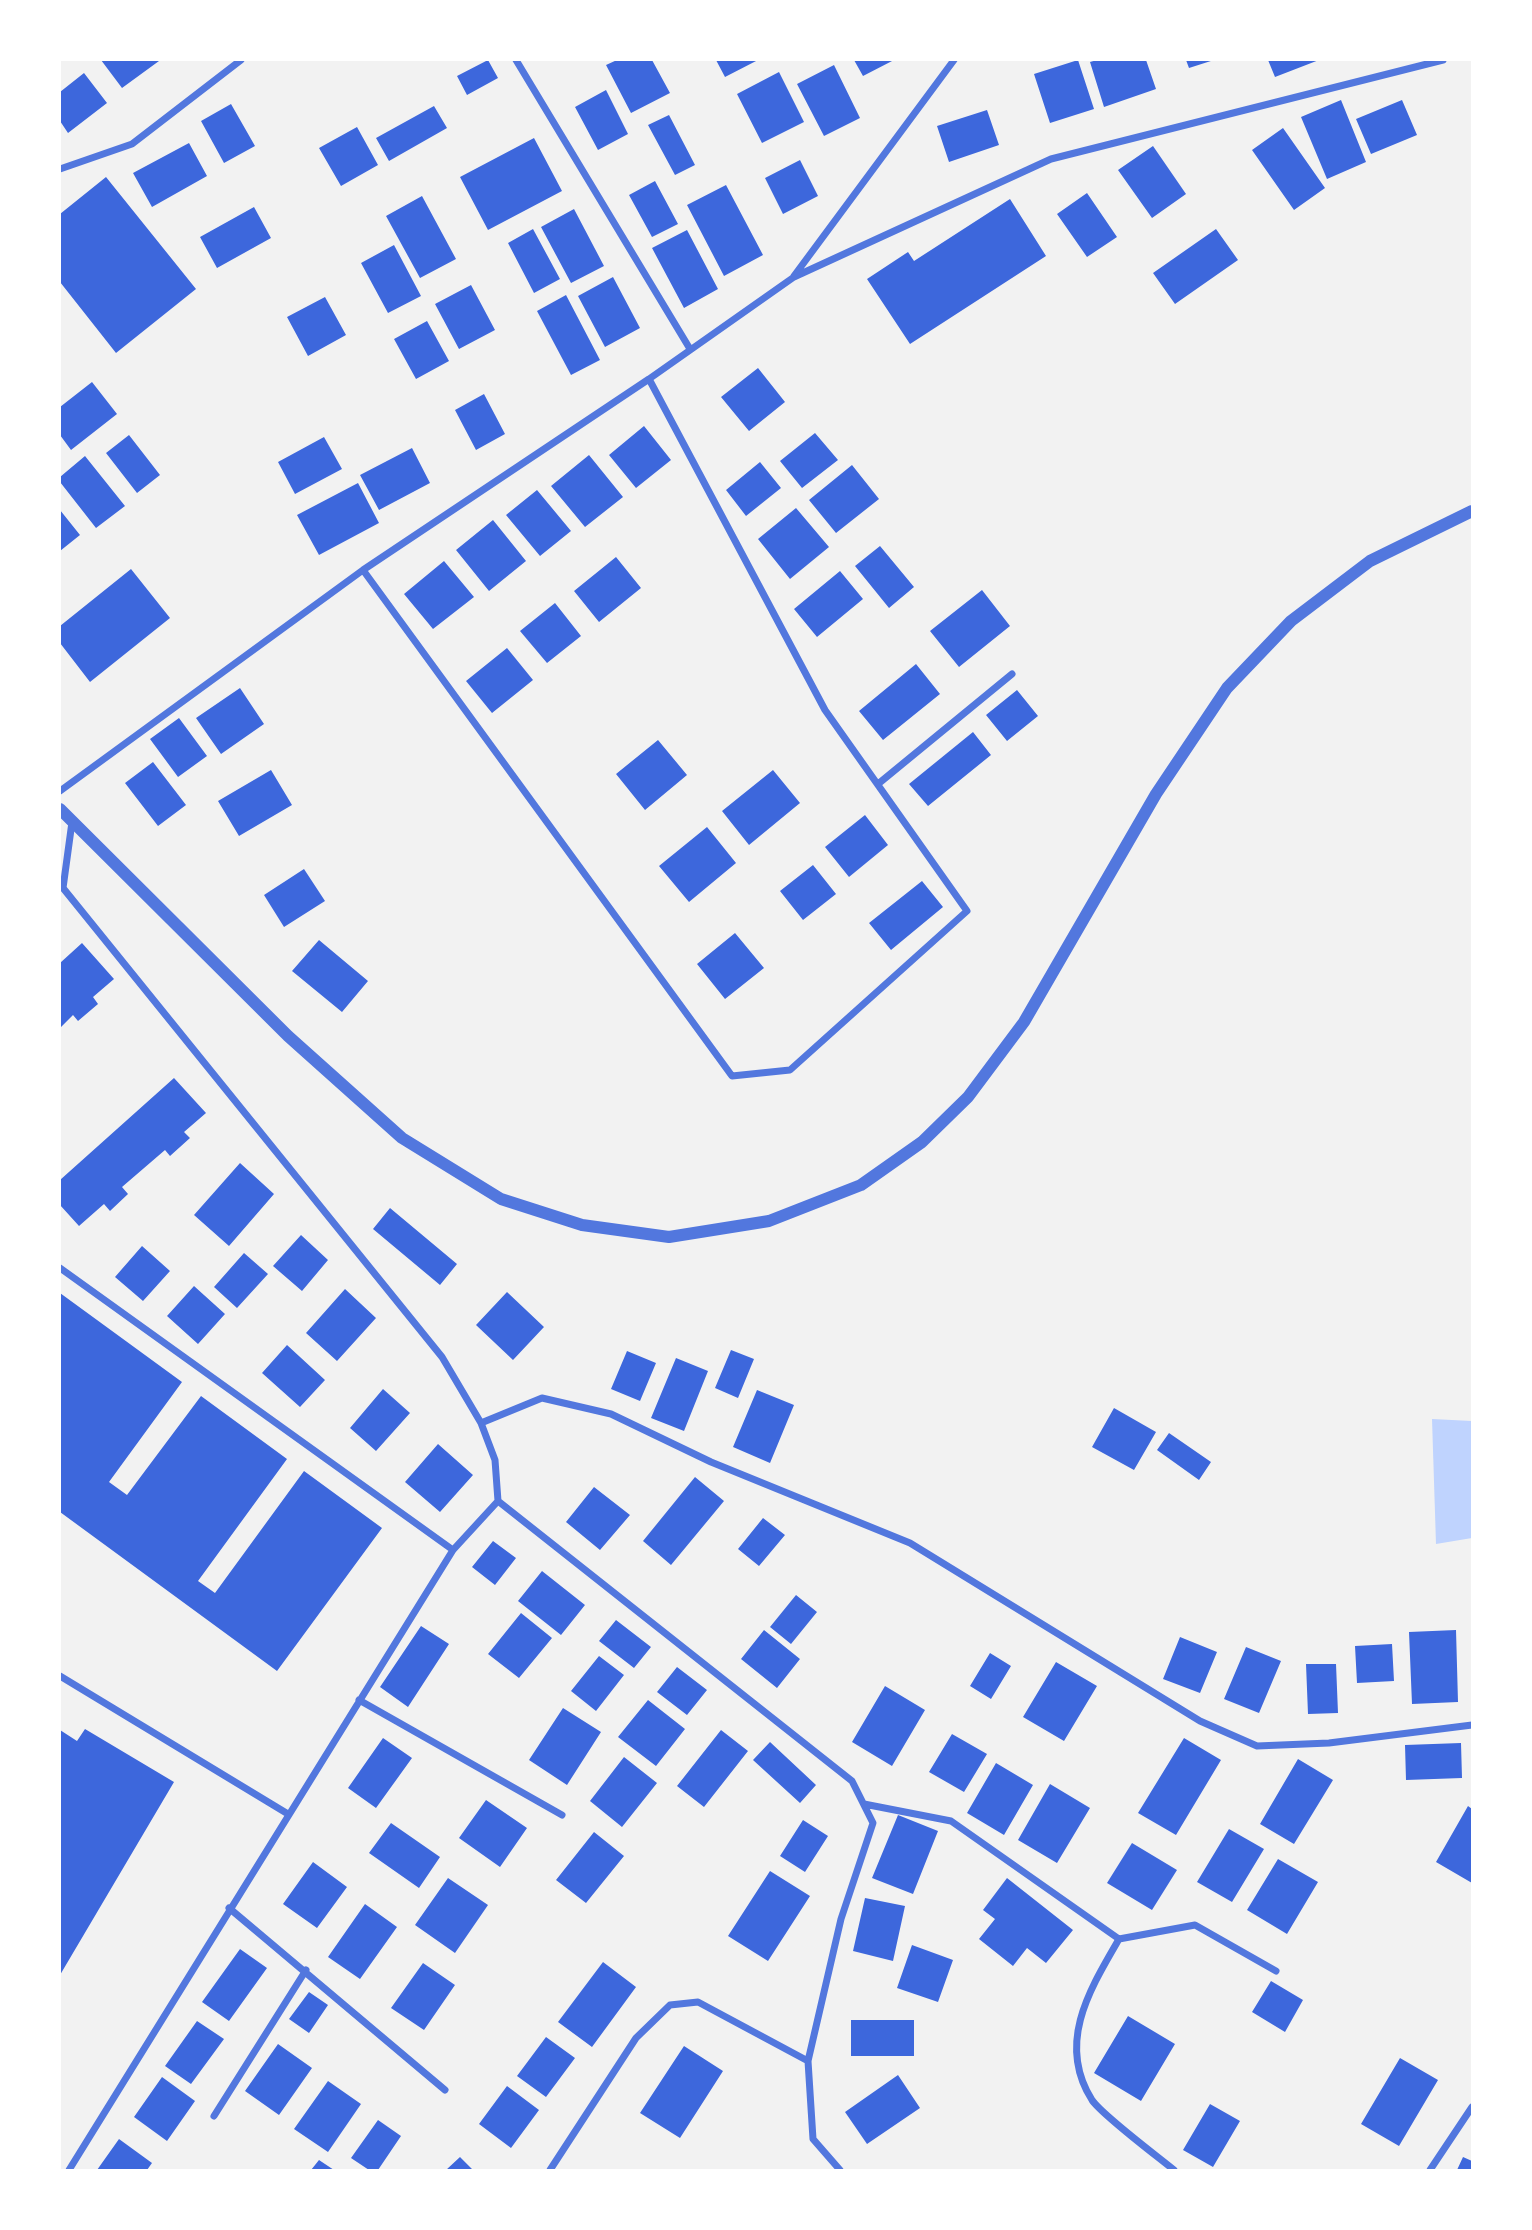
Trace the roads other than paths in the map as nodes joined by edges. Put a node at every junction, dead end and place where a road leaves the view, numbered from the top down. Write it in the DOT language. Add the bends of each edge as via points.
graph roads {
  1 [pos="241,60"];
  2 [pos="516,60"];
  3 [pos="954,60"];
  4 [pos="1443,60"];
  5 [pos="60,169"];
  6 [pos="794,277"];
  7 [pos="690,349"];
  8 [pos="649,379"];
  9 [pos="1472,511"];
  10 [pos="363,570"];
  11 [pos="1012,674"];
  12 [pos="878,784"];
  13 [pos="60,791"];
  14 [pos="60,809"];
  15 [pos="73,819"];
  16 [pos="60,1268"];
  17 [pos="481,1423"];
  18 [pos="498,1501"];
  19 [pos="453,1550"];
  20 [pos="60,1676"];
  21 [pos="359,1700"];
  22 [pos="1472,1725"];
  23 [pos="864,1804"];
  24 [pos="288,1814"];
  25 [pos="562,1815"];
  26 [pos="229,1908"];
  27 [pos="1119,1939"];
  28 [pos="306,1970"];
  29 [pos="1276,1972"];
  30 [pos="808,2062"];
  31 [pos="445,2090"];
  32 [pos="1472,2107"];
  33 [pos="214,2116"];
  34 [pos="69,2171"];
  35 [pos="550,2171"];
  36 [pos="840,2171"];
  37 [pos="1174,2171"];
  38 [pos="1430,2171"];
  1 -- 5 [label="street" via="132,144"];
  2 -- 7 [label="street"];
  3 -- 6 [label="street"];
  4 -- 6 [label="street" via="1051,159"];
  6 -- 7 [label="street"];
  7 -- 8 [label="street"];
  8 -- 10 [label="street"];
  8 -- 12 [label="street" via="825,710"];
  9 -- 15 [label="street" via="1370,561 1291,621 1227,688 1156,794 1024,1022 968,1097 922,1142 861,1185 769,1220 669,1237 582,1225 501,1199 402,1138 288,1036"];
  10 -- 12 [label="street" via="732,1076 790,1070 967,911"];
  10 -- 13 [label="street"];
  11 -- 12 [label="street"];
  14 -- 15 [label="street"];
  15 -- 17 [label="street" via="63,888 442,1357"];
  16 -- 19 [label="street"];
  17 -- 18 [label="street" via="495,1460"];
  17 -- 22 [label="street" via="542,1398 611,1413 711,1462 910,1543 1200,1721 1257,1746 1329,1743"];
  18 -- 19 [label="street"];
  18 -- 23 [label="street" via="852,1781"];
  19 -- 21 [label="street"];
  20 -- 24 [label="street"];
  21 -- 24 [label="street"];
  21 -- 25 [label="street"];
  23 -- 27 [label="street" via="951,1821"];
  23 -- 30 [label="street" via="873,1824 841,1919"];
  24 -- 26 [label="street"];
  26 -- 28 [label="street"];
  26 -- 34 [label="street"];
  27 -- 29 [label="street" via="1195,1925"];
  27 -- 37 [label="street" via="1085,1998 1075,2056 1093,2101"];
  28 -- 31 [label="street"];
  28 -- 33 [label="street"];
  30 -- 35 [label="street" via="698,2002 670,2005 636,2038"];
  30 -- 36 [label="street" via="813,2139"];
  32 -- 38 [label="street"];
}
